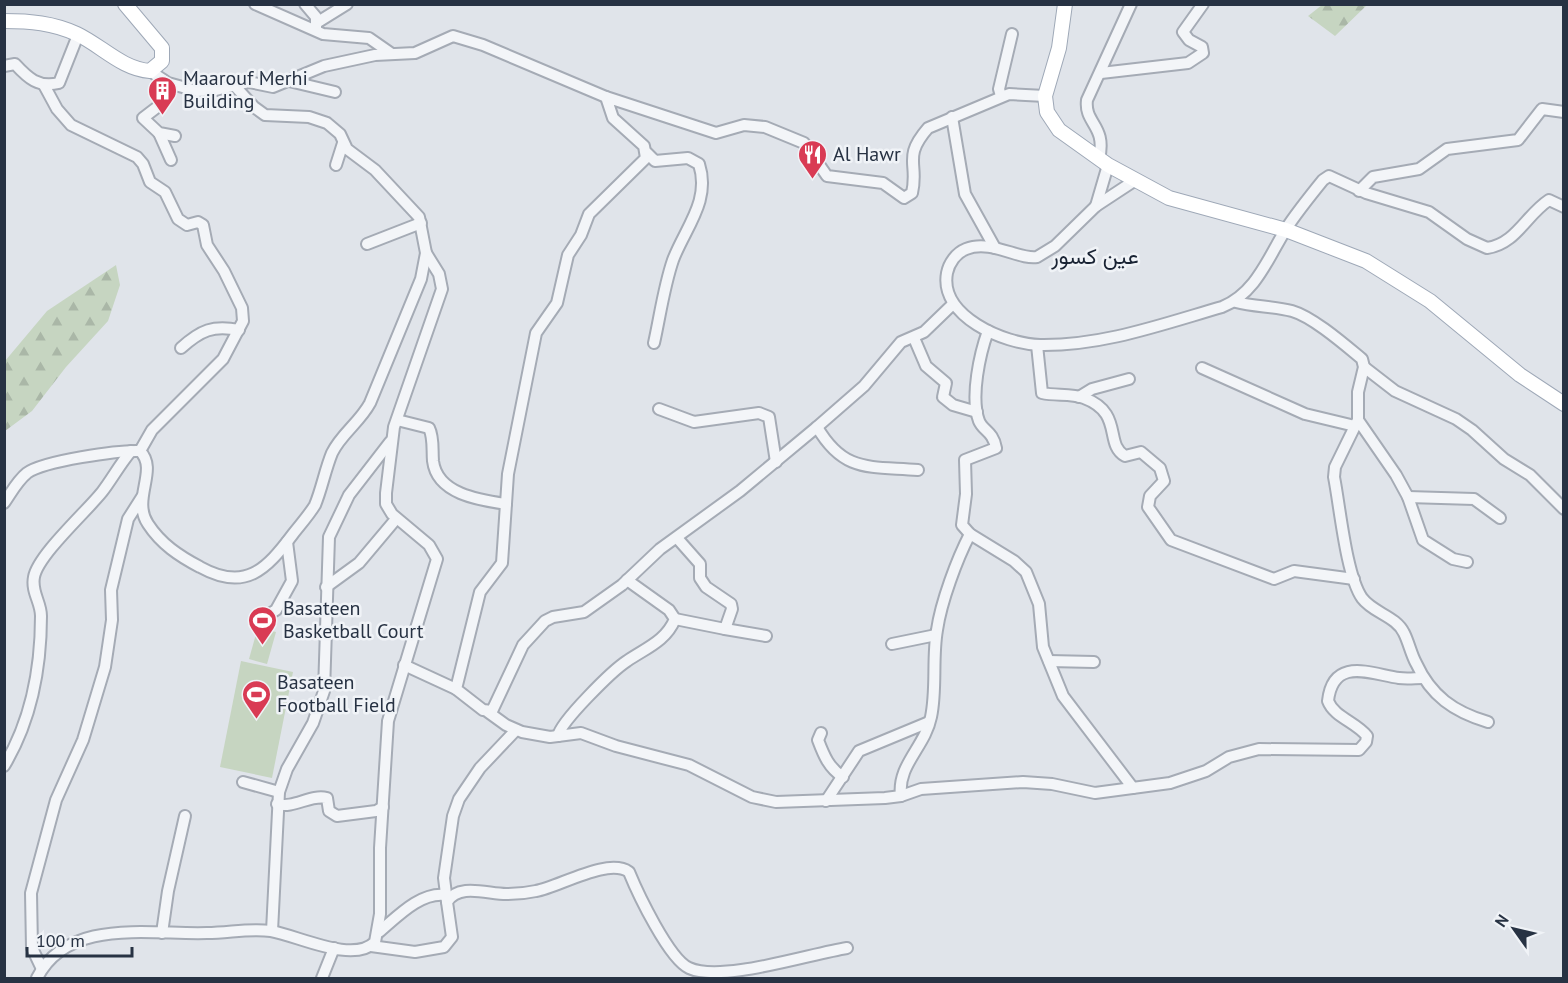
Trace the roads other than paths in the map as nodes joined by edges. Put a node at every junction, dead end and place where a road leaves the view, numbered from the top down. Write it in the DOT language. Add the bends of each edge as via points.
graph roads {
  1 [pos="125,4"];
  2 [pos="255,4"];
  3 [pos="305,4"];
  4 [pos="348,4"];
  5 [pos="1065,4"];
  6 [pos="1131,4"];
  7 [pos="1203,4"];
  8 [pos="4,21"];
  9 [pos="316,26"];
  10 [pos="1012,34"];
  11 [pos="78,35"];
  12 [pos="392,54"];
  13 [pos="4,66"];
  14 [pos="150,71"];
  15 [pos="1101,73"];
  16 [pos="163,80"];
  17 [pos="289,81"];
  18 [pos="233,84"];
  19 [pos="44,85"];
  20 [pos="335,92"];
  21 [pos="1001,96"];
  22 [pos="1045,96"];
  23 [pos="606,97"];
  24 [pos="1563,112"];
  25 [pos="952,117"];
  26 [pos="159,133"];
  27 [pos="175,136"];
  28 [pos="343,143"];
  29 [pos="647,153"];
  30 [pos="171,160"];
  31 [pos="1104,162"];
  32 [pos="336,165"];
  33 [pos="1134,181"];
  34 [pos="1359,190"];
  35 [pos="1096,206"];
  36 [pos="1563,207"];
  37 [pos="420,223"];
  38 [pos="1286,230"];
  39 [pos="367,244"];
  40 [pos="995,248"];
  41 [pos="426,253"];
  42 [pos="1236,302"];
  43 [pos="952,305"];
  44 [pos="239,330"];
  45 [pos="988,331"];
  46 [pos="914,338"];
  47 [pos="654,343"];
  48 [pos="1037,345"];
  49 [pos="181,348"];
  50 [pos="1364,367"];
  51 [pos="1202,368"];
  52 [pos="1130,380"];
  53 [pos="1079,397"];
  54 [pos="1563,404"];
  55 [pos="659,410"];
  56 [pos="977,412"];
  57 [pos="397,420"];
  58 [pos="1356,423"];
  59 [pos="816,427"];
  60 [pos="392,439"];
  61 [pos="136,451"];
  62 [pos="776,462"];
  63 [pos="918,470"];
  64 [pos="142,497"];
  65 [pos="1408,497"];
  66 [pos="4,503"];
  67 [pos="506,504"];
  68 [pos="1563,508"];
  69 [pos="1500,518"];
  70 [pos="396,519"];
  71 [pos="970,534"];
  72 [pos="677,538"];
  73 [pos="286,543"];
  74 [pos="1467,562"];
  75 [pos="1354,579"];
  76 [pos="627,580"];
  77 [pos="327,587"];
  78 [pos="271,613"];
  79 [pos="675,619"];
  80 [pos="724,629"];
  81 [pos="936,635"];
  82 [pos="766,636"];
  83 [pos="892,644"];
  84 [pos="1049,661"];
  85 [pos="1094,662"];
  86 [pos="404,665"];
  87 [pos="1423,678"];
  88 [pos="456,689"];
  89 [pos="488,712"];
  90 [pos="929,722"];
  91 [pos="1488,722"];
  92 [pos="516,730"];
  93 [pos="821,733"];
  94 [pos="558,736"];
  95 [pos="4,765"];
  96 [pos="843,777"];
  97 [pos="243,782"];
  98 [pos="1133,788"];
  99 [pos="279,792"];
  100 [pos="901,796"];
  101 [pos="826,801"];
  102 [pos="277,804"];
  103 [pos="383,807"];
  104 [pos="185,816"];
  105 [pos="446,898"];
  106 [pos="272,931"];
  107 [pos="379,932"];
  108 [pos="162,933"];
  109 [pos="371,946"];
  110 [pos="334,948"];
  111 [pos="847,948"];
  112 [pos="39,974"];
  113 [pos="322,978"];
  1 -- 14 [label="main road" via="162,48 162,61"];
  2 -- 9 [label="street"];
  3 -- 9 [label="street"];
  4 -- 9 [label="street"];
  5 -- 22 [label="main road" via="1059,48"];
  6 -- 15 [label="street"];
  7 -- 15 [label="street" via="1183,32 1202,48 1198,58 1188,63"];
  8 -- 11 [label="main road" via="42,23"];
  9 -- 12 [label="street" via="323,34 369,38"];
  10 -- 21 [label="street"];
  11 -- 14 [label="main road" via="131,67"];
  11 -- 19 [label="street" via="69,51 62,80"];
  12 -- 17 [label="street" via="324,66"];
  12 -- 23 [label="street" via="415,53 447,37 458,37"];
  13 -- 19 [label="street" via="15,64 28,79"];
  14 -- 16 [label="street"];
  15 -- 31 [label="street" via="1087,105 1102,140"];
  16 -- 18 [label="street" via="197,91"];
  16 -- 26 [label="street" via="160,105 143,118"];
  17 -- 18 [label="street" via="268,87 249,82"];
  17 -- 20 [label="street"];
  18 -- 28 [label="street" via="265,115 320,120 335,129"];
  19 -- 44 [label="street" via="57,109 78,131 132,153 141,162 150,182 167,194 180,221 203,225 207,245 242,308"];
  21 -- 22 [label="street"];
  21 -- 25 [label="street"];
  22 -- 31 [label="main road" via="1047,112 1059,130"];
  23 -- 25 [label="street" via="716,133 744,124 765,127 804,143 827,176 882,183 904,198 912,193 911,158 920,137 928,128"];
  23 -- 29 [label="street" via="615,121 642,143"];
  24 -- 34 [label="street" via="1542,109 1518,140 1447,149 1419,169 1373,177"];
  25 -- 40 [label="street" via="965,194"];
  26 -- 27 [label="street"];
  26 -- 30 [label="street"];
  28 -- 32 [label="street"];
  28 -- 37 [label="street" via="413,209"];
  29 -- 47 [label="street" via="655,161 688,158 699,164 704,185 701,202 673,261"];
  29 -- 67 [label="street" via="642,165 592,209 582,235 568,255 557,303 542,322 531,352 513,441"];
  31 -- 33 [label="main road"];
  31 -- 35 [label="street"];
  33 -- 35 [label="street"];
  33 -- 38 [label="main road" via="1169,198"];
  34 -- 36 [label="street" via="1428,212 1486,248 1511,238 1549,200"];
  34 -- 38 [label="street" via="1326,177"];
  35 -- 40 [label="street" via="1055,246 1037,257"];
  37 -- 39 [label="street"];
  37 -- 41 [label="street"];
  38 -- 42 [label="street" via="1255,282"];
  38 -- 54 [label="main road" via="1350,253 1408,286"];
  40 -- 43 [label="street" via="964,249 953,258 945,282"];
  41 -- 57 [label="street" via="439,274 442,290"];
  41 -- 73 [label="street" via="417,293 370,403 362,418 339,441 315,504"];
  42 -- 48 [label="street" via="1103,340"];
  42 -- 50 [label="street" via="1292,311 1306,318 1362,359"];
  43 -- 45 [label="street"];
  43 -- 46 [label="street"];
  44 -- 49 [label="street" via="218,326"];
  44 -- 61 [label="street" via="219,365 152,430"];
  45 -- 48 [label="street"];
  45 -- 56 [label="street" via="979,362"];
  46 -- 56 [label="street" via="926,366 946,383 943,397 953,405"];
  46 -- 59 [label="street" via="901,342 864,386"];
  48 -- 53 [label="street" via="1042,393"];
  50 -- 58 [label="street"];
  50 -- 68 [label="street" via="1395,391 1472,430 1504,459 1522,468"];
  51 -- 58 [label="street" via="1305,414"];
  52 -- 53 [label="street" via="1092,389"];
  53 -- 75 [label="street" via="1106,411 1121,454 1141,452 1164,473 1164,481 1150,496 1148,507 1171,540 1274,579 1294,571"];
  55 -- 62 [label="street" via="694,422 759,413 769,417"];
  56 -- 71 [label="street" via="996,448 965,460 962,525"];
  57 -- 60 [label="street"];
  57 -- 67 [label="street" via="429,428 435,472 444,483 470,496"];
  58 -- 65 [label="street"];
  58 -- 75 [label="street" via="1334,477"];
  59 -- 62 [label="street"];
  59 -- 63 [label="street" via="836,455 846,460 860,465"];
  60 -- 70 [label="street" via="386,504"];
  60 -- 77 [label="street" via="338,514 327,549"];
  61 -- 64 [label="street" via="148,465"];
  61 -- 66 [label="street" via="36,468 21,479"];
  61 -- 95 [label="street" via="40,561 33,593 41,613 40,655 32,700 13,752"];
  62 -- 72 [label="street"];
  64 -- 73 [label="street" via="146,522 159,540 221,578 258,573"];
  64 -- 112 [label="street" via="128,519 111,590 112,620 105,667 83,740 56,800 31,893 32,948"];
  65 -- 69 [label="street" via="1474,499"];
  65 -- 74 [label="street" via="1423,540 1453,559"];
  67 -- 88 [label="street" via="502,563 480,592"];
  70 -- 77 [label="street" via="359,563"];
  70 -- 86 [label="street" via="429,545 437,559"];
  71 -- 81 [label="street" via="957,562"];
  71 -- 84 [label="street" via="1026,572 1039,604 1042,640"];
  72 -- 76 [label="street"];
  72 -- 80 [label="street" via="700,564 700,579 706,587 731,604"];
  73 -- 78 [label="street" via="292,581"];
  75 -- 87 [label="street" via="1370,606 1404,631"];
  76 -- 79 [label="street" via="669,610"];
  76 -- 89 [label="street" via="584,612 553,617 537,629 523,645 495,707"];
  77 -- 99 [label="street" via="324,691"];
  79 -- 80 [label="street"];
  79 -- 94 [label="street" via="655,645 619,667 569,717"];
  80 -- 82 [label="street"];
  81 -- 83 [label="street"];
  81 -- 90 [label="street"];
  84 -- 85 [label="street"];
  84 -- 98 [label="street" via="1063,696"];
  86 -- 88 [label="street"];
  86 -- 103 [label="street" via="388,721"];
  87 -- 91 [label="street" via="1451,707"];
  87 -- 98 [label="street" via="1403,679 1363,671 1338,677 1328,701 1335,712 1367,736 1359,750 1259,749 1229,757 1200,774"];
  88 -- 89 [label="street"];
  89 -- 92 [label="street"];
  90 -- 96 [label="street" via="859,751"];
  90 -- 100 [label="street" via="902,772"];
  92 -- 94 [label="street"];
  92 -- 105 [label="street" via="480,768 459,799 444,878"];
  93 -- 96 [label="street" via="818,740 823,754 832,770"];
  94 -- 101 [label="street" via="581,733 689,765 757,800"];
  96 -- 101 [label="street"];
  97 -- 99 [label="street"];
  98 -- 100 [label="street" via="1095,793 1043,783 969,784 916,789"];
  99 -- 102 [label="street"];
  100 -- 101 [label="street"];
  102 -- 103 [label="street" via="301,803 320,796 327,798 329,811 337,816"];
  102 -- 106 [label="street"];
  103 -- 107 [label="street"];
  104 -- 108 [label="street"];
  105 -- 107 [label="street" via="436,894 417,903"];
  105 -- 109 [label="street" via="452,937 444,947 415,952"];
  105 -- 111 [label="street" via="462,892 537,891 584,873 622,868 629,872 670,951 690,968 725,973"];
  106 -- 108 [label="street"];
  106 -- 110 [label="street"];
  107 -- 109 [label="street"];
  108 -- 112 [label="street" via="112,934 77,941 53,954"];
  109 -- 110 [label="street" via="362,951"];
  110 -- 113 [label="street"];
}
